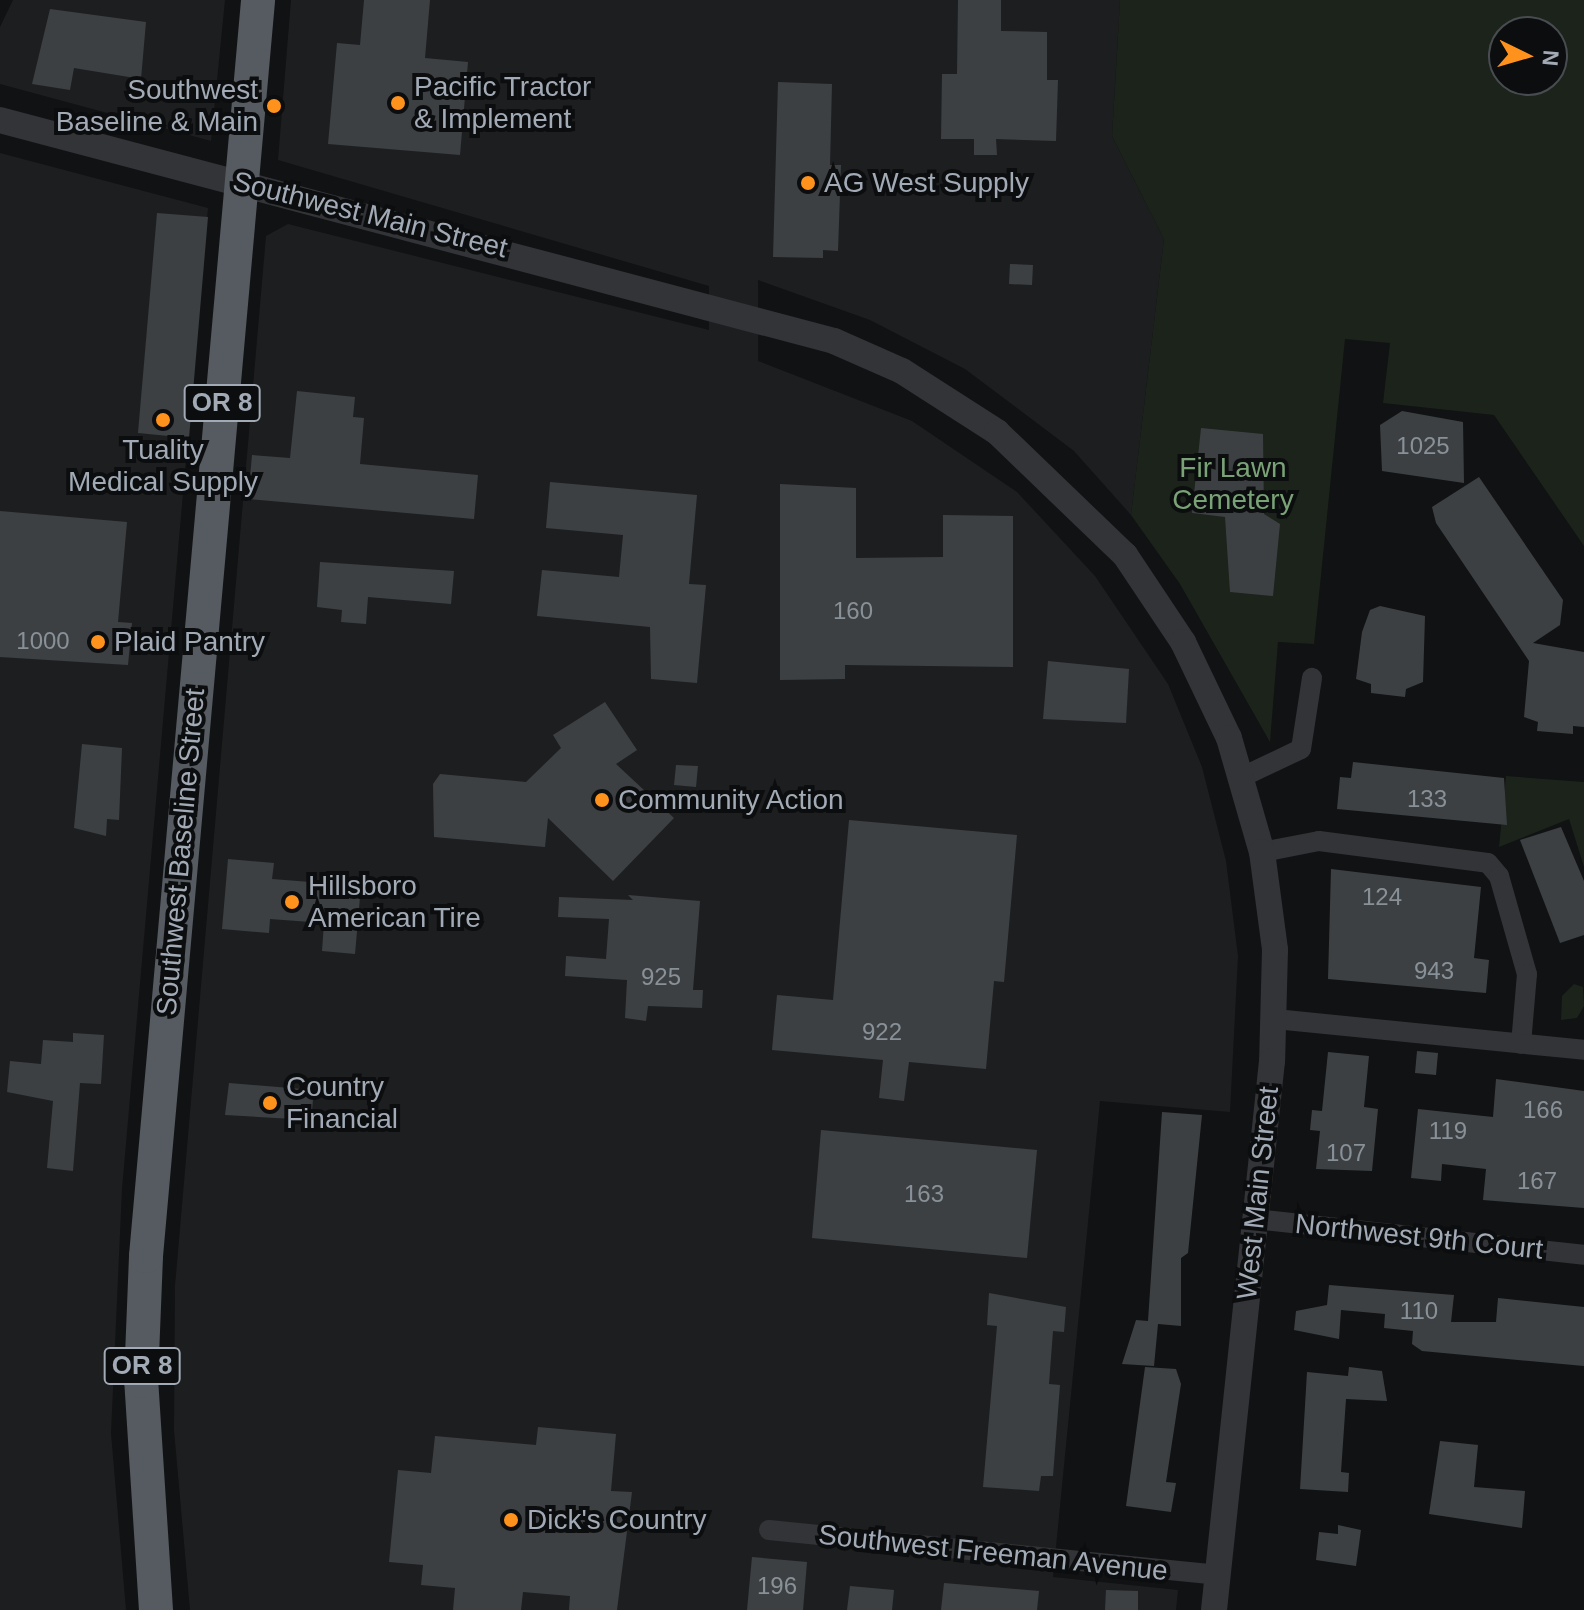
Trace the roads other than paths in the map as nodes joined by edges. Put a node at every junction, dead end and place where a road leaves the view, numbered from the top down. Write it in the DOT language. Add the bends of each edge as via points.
graph roads {
  1 [pos="258,0"];
  2 [pos="0,120"];
  3 [pos="242,183"];
  4 [pos="740,310"];
  5 [pos="1312,678"];
  6 [pos="1242,777"];
  7 [pos="1262,852"];
  8 [pos="1275,1019"];
  9 [pos="1521,1044"];
  10 [pos="1584,1050"];
  11 [pos="1255,1219"];
  12 [pos="1584,1255"];
  13 [pos="769,1530"];
  14 [pos="1217,1575"];
  15 [pos="156,1610"];
  16 [pos="1214,1610"];
  1 -- 3 [label="highway, Southwest Baseline Street / OR 8"];
  2 -- 3 [label="street, Southwest Main Street"];
  3 -- 4 [label="street, Southwest Main Street"];
  3 -- 15 [label="highway, Southwest Baseline Street / OR 8" via="146,1256 141,1381"];
  4 -- 6 [label="street, West Main Street" via="902,371 1047,472 1151,589 1209,692"];
  5 -- 6 [label="street" via="1301,749"];
  6 -- 7 [label="street, West Main Street"];
  7 -- 8 [label="street, West Main Street"];
  7 -- 9 [label="street" via="1319,841 1488,863 1499,876 1527,974"];
  8 -- 9 [label="street"];
  8 -- 11 [label="street, West Main Street"];
  9 -- 10 [label="street"];
  11 -- 12 [label="street, Northwest 9th Court"];
  11 -- 14 [label="street, West Main Street"];
  13 -- 14 [label="street, Southwest Freeman Avenue"];
  14 -- 16 [label="street, West Main Street"];
}
